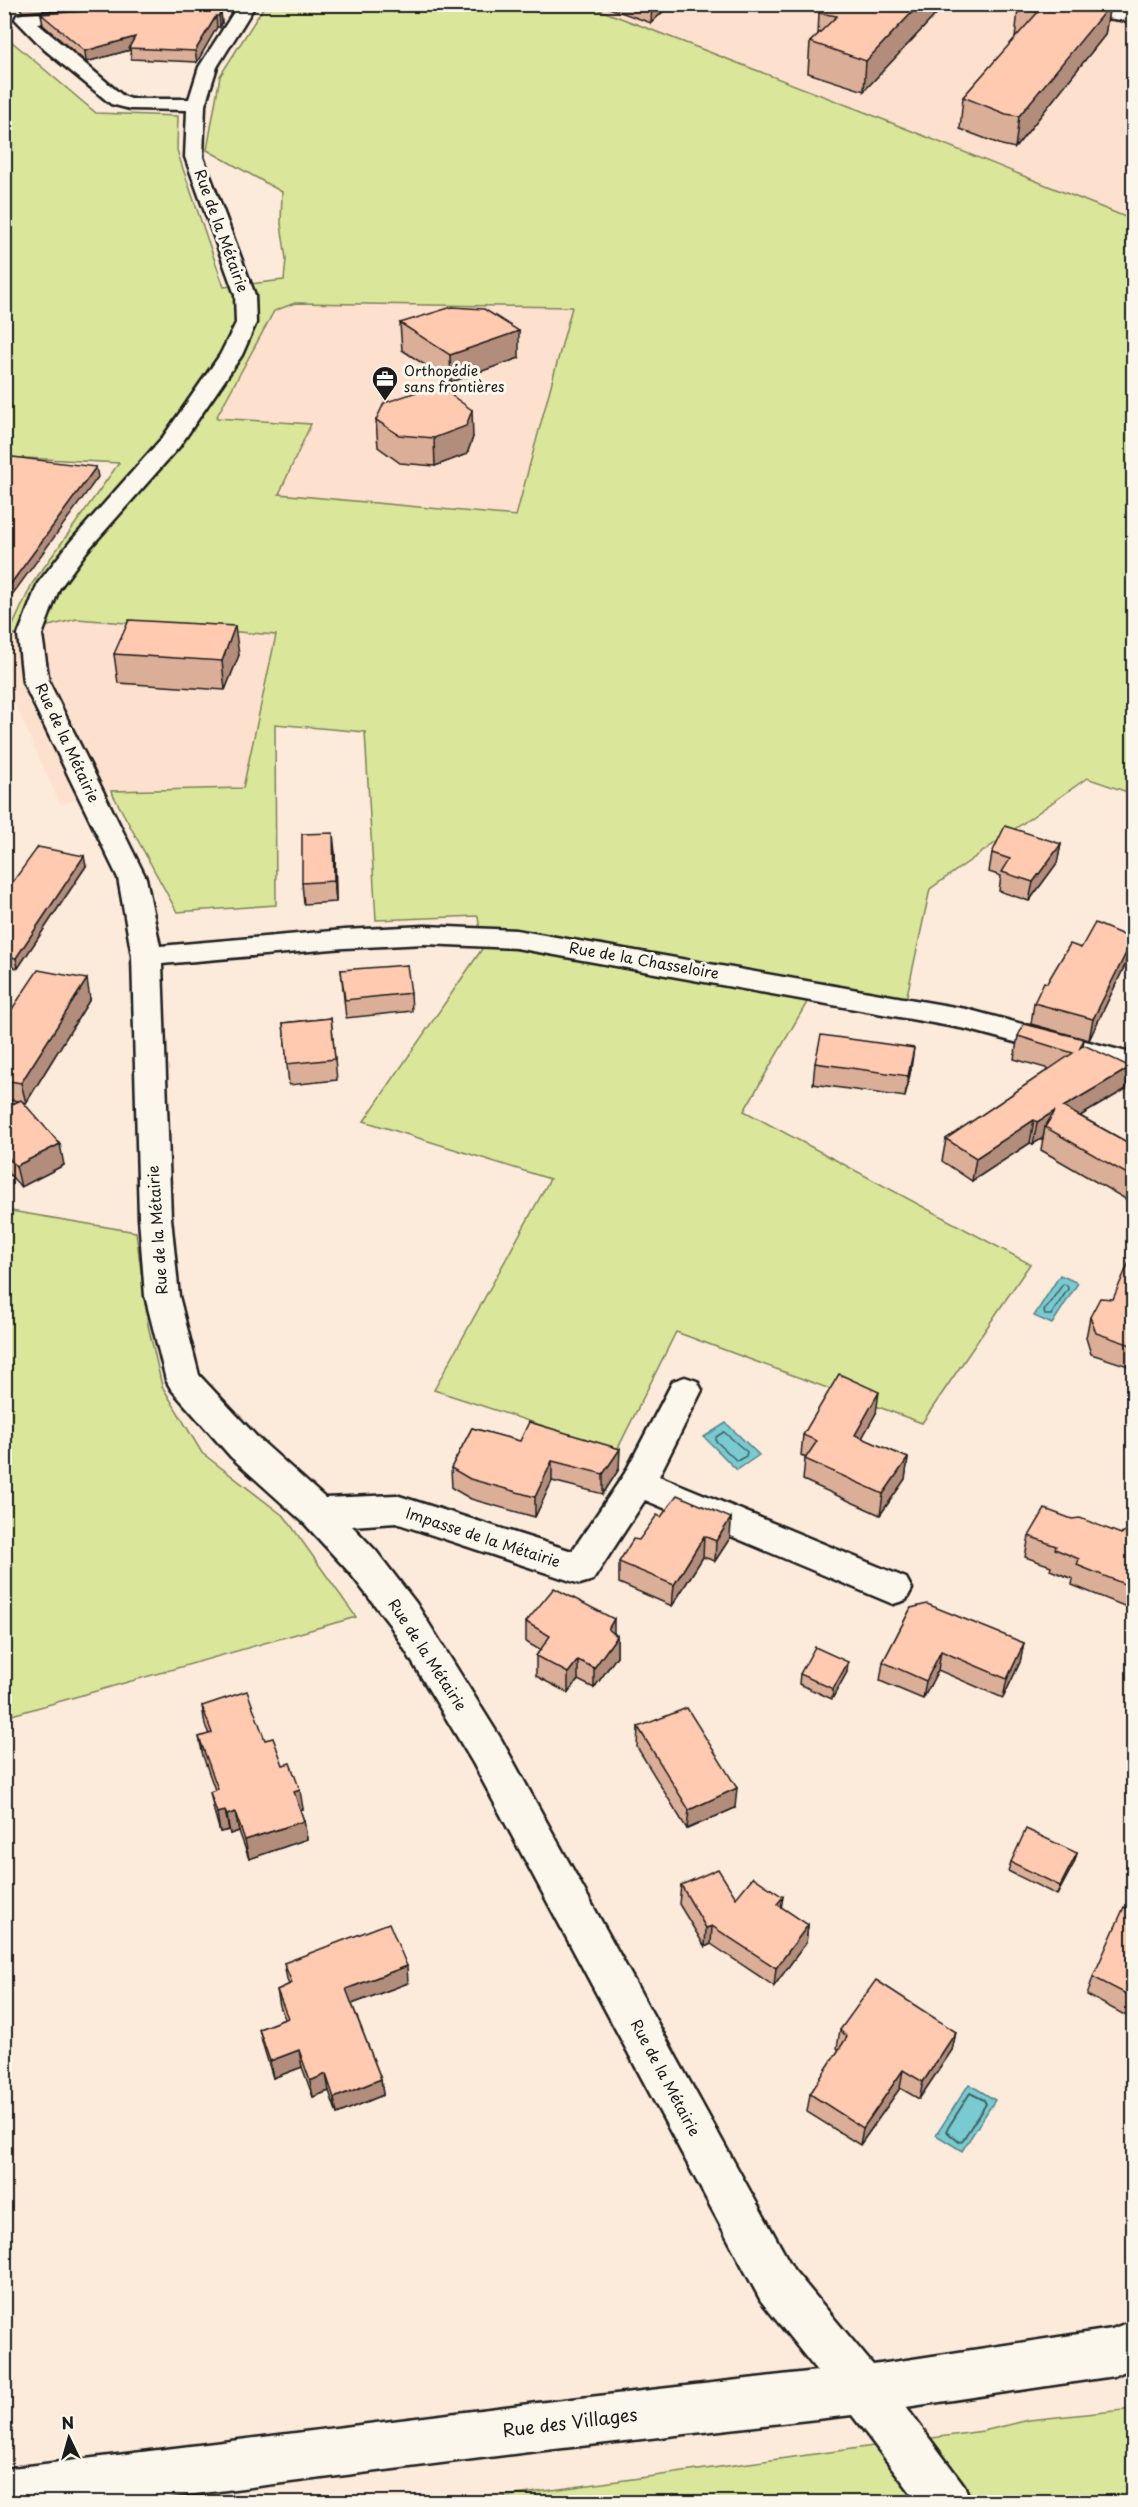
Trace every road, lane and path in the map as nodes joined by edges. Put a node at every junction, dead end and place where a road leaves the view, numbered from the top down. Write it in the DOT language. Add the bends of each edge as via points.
graph roads {
  1 [pos="1045,4"];
  2 [pos="244,11"];
  3 [pos="99,13"];
  4 [pos="219,16"];
  5 [pos="1134,17"];
  6 [pos="196,105"];
  7 [pos="147,956"];
  8 [pos="1134,1064"];
  9 [pos="685,1390"];
  10 [pos="638,1482"];
  11 [pos="317,1513"];
  12 [pos="893,1589"];
  13 [pos="1134,2343"];
  14 [pos="862,2390"];
  15 [pos="4,2494"];
  16 [pos="947,2502"];
  1 -- 5 [label="street"];
  2 -- 4 [label="street"];
  2 -- 6 [label="street, Rue de la Métairie" via="208,66"];
  3 -- 6 [label="street" via="22,19 117,100 130,104"];
  6 -- 7 [label="street, Rue de la Métairie" via="194,157 245,295 246,323 231,355 171,442 47,588 30,634 36,682 132,878"];
  7 -- 8 [label="street, Rue de la Chasseloire" via="425,935 516,939 966,1019"];
  7 -- 11 [label="street, Rue de la Métairie" via="156,1229 162,1296 183,1380 244,1447"];
  9 -- 10 [label="street, Impasse de la Métairie"];
  10 -- 11 [label="street, Impasse de la Métairie" via="580,1569 396,1509"];
  10 -- 12 [label="street"];
  11 -- 14 [label="street, Rue de la Métairie" via="363,1562 403,1614 487,1751 777,2285"];
  13 -- 14 [label="street, Rue des Villages" via="1114,2352"];
  14 -- 15 [label="street, Rue des Villages"];
  14 -- 16 [label="street, Rue de la Métairie"];
}
